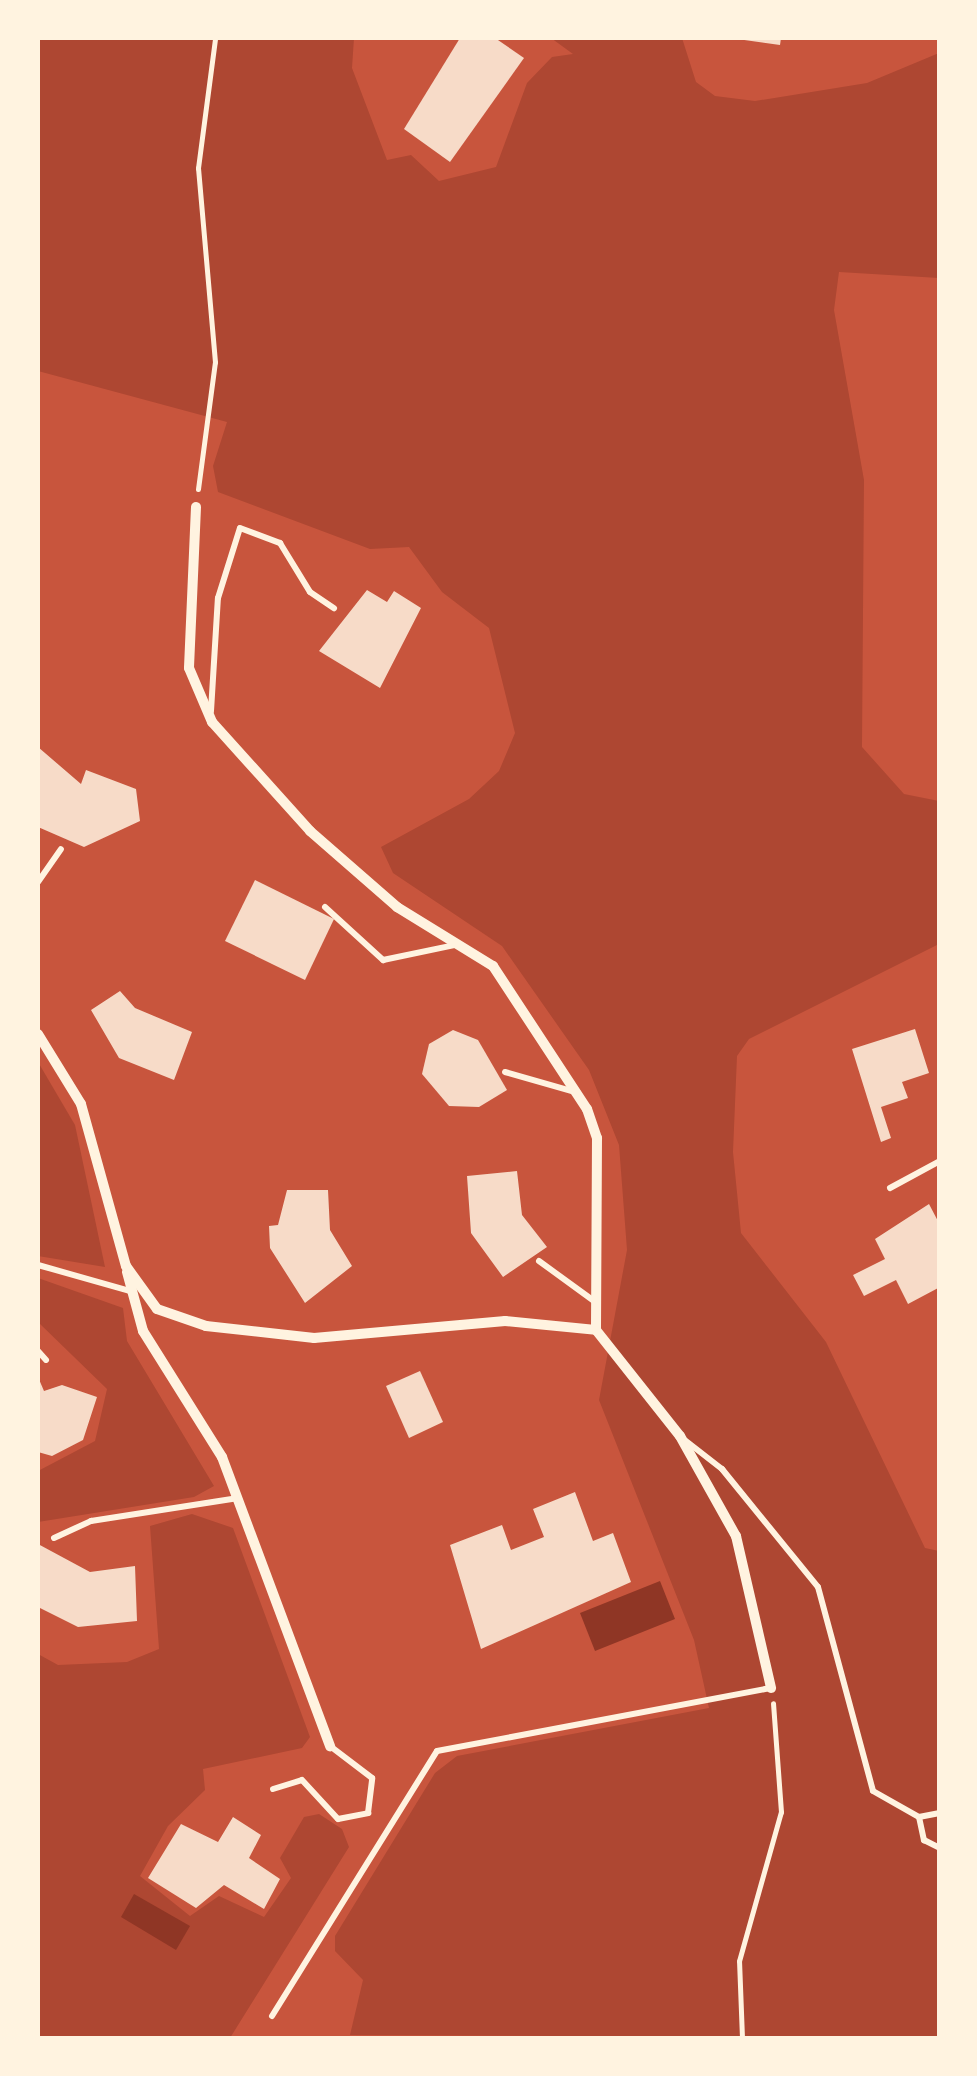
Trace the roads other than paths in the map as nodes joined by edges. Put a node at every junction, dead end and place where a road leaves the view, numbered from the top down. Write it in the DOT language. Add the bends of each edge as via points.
graph roads {
  1 [pos="196,507"];
  2 [pos="334,608"];
  3 [pos="212,722"];
  4 [pos="60,849"];
  5 [pos="38,882"];
  6 [pos="325,907"];
  7 [pos="466,944"];
  8 [pos="38,1034"];
  9 [pos="504,1072"];
  10 [pos="579,1093"];
  11 [pos="940,1161"];
  12 [pos="890,1188"];
  13 [pos="539,1261"];
  14 [pos="38,1265"];
  15 [pos="126,1266"];
  16 [pos="130,1292"];
  17 [pos="596,1302"];
  18 [pos="596,1330"];
  19 [pos="38,1351"];
  20 [pos="46,1360"];
  21 [pos="680,1436"];
  22 [pos="240,1498"];
  23 [pos="54,1538"];
  24 [pos="771,1688"];
  25 [pos="330,1746"];
  26 [pos="273,1789"];
  27 [pos="940,1814"];
  28 [pos="918,1816"];
  29 [pos="940,1848"];
  30 [pos="272,2016"];
  1 -- 3 [label="street" via="189,668"];
  2 -- 3 [label="lane" via="310,592 280,543 240,528 218,598"];
  3 -- 7 [label="street" via="368,882"];
  4 -- 5 [label="lane"];
  6 -- 7 [label="lane" via="383,960"];
  7 -- 10 [label="street" via="518,998"];
  8 -- 15 [label="street" via="81,1104"];
  9 -- 10 [label="lane"];
  10 -- 17 [label="street" via="597,1138"];
  11 -- 12 [label="lane"];
  13 -- 17 [label="lane"];
  14 -- 16 [label="lane"];
  15 -- 16 [label="street"];
  15 -- 18 [label="street" via="157,1310 240,1332 386,1337 505,1322"];
  16 -- 22 [label="street" via="142,1331"];
  17 -- 18 [label="street"];
  18 -- 21 [label="street"];
  19 -- 20 [label="lane"];
  21 -- 24 [label="street" via="736,1536"];
  21 -- 28 [label="lane" via="722,1469 808,1570 833,1632 866,1777 873,1791"];
  22 -- 23 [label="lane" via="91,1520"];
  22 -- 25 [label="street"];
  24 -- 30 [label="lane" via="437,1750"];
  25 -- 26 [label="lane" via="372,1778 368,1813 338,1820 302,1780"];
  27 -- 28 [label="lane"];
  28 -- 29 [label="lane" via="924,1840"];
}
